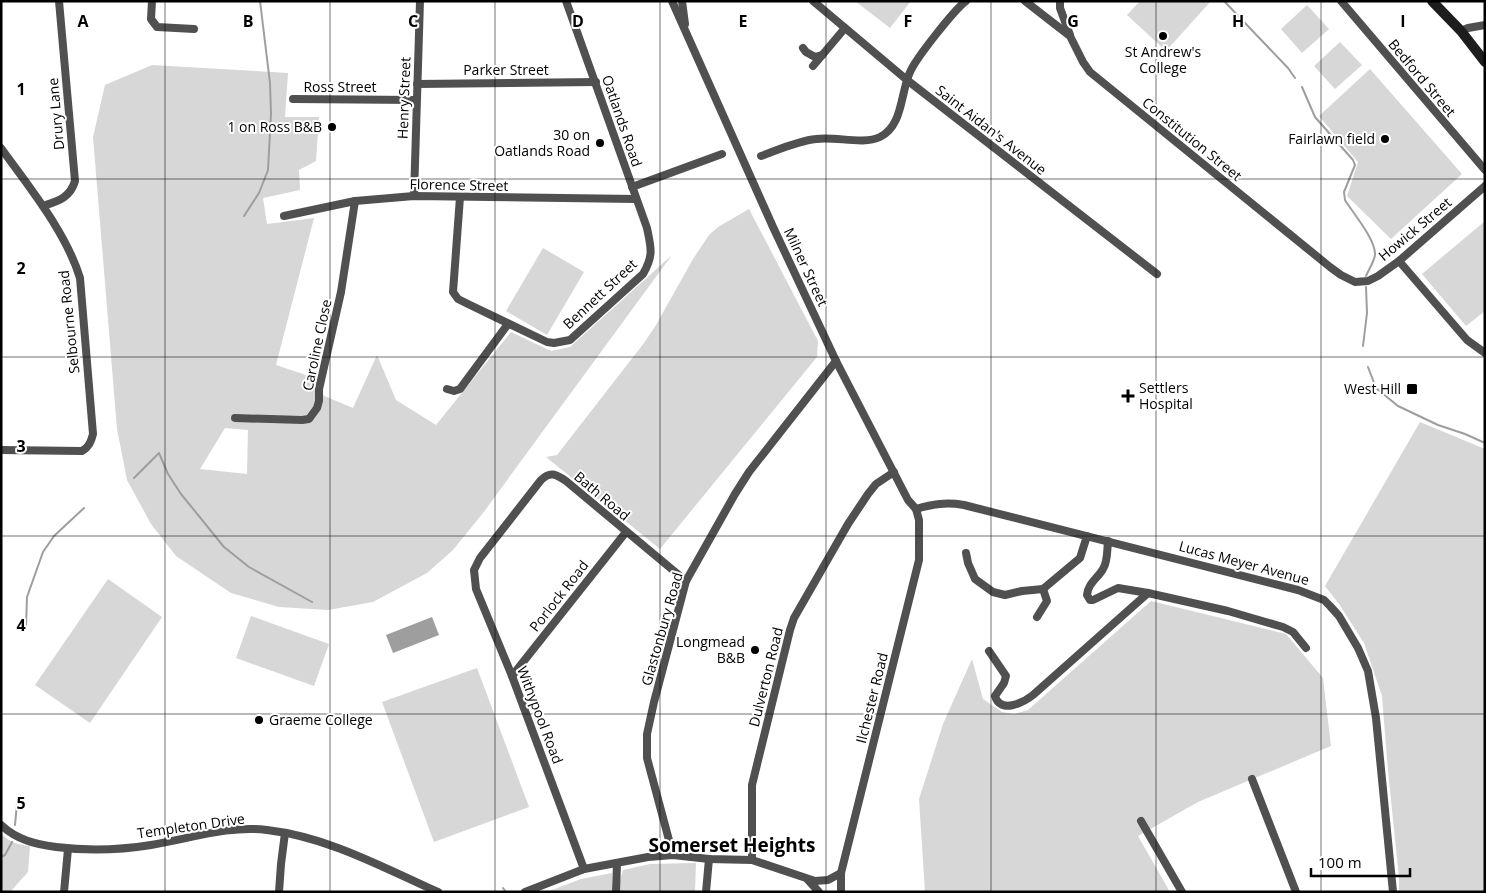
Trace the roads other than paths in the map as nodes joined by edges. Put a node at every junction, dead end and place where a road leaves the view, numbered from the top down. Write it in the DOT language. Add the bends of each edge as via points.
graph roads {
  1 [pos="59,1"];
  2 [pos="152,1"];
  3 [pos="420,1"];
  4 [pos="566,1"];
  5 [pos="672,1"];
  6 [pos="682,1"];
  7 [pos="813,1"];
  8 [pos="966,1"];
  9 [pos="1025,1"];
  10 [pos="1060,1"];
  11 [pos="1342,1"];
  12 [pos="1432,1"];
  13 [pos="1485,26"];
  14 [pos="845,28"];
  15 [pos="194,29"];
  16 [pos="685,29"];
  17 [pos="1461,32"];
  18 [pos="1070,36"];
  19 [pos="803,48"];
  20 [pos="822,55"];
  21 [pos="1485,62"];
  22 [pos="813,66"];
  23 [pos="906,80"];
  24 [pos="596,82"];
  25 [pos="416,84"];
  26 [pos="293,99"];
  27 [pos="416,100"];
  28 [pos="1,148"];
  29 [pos="722,154"];
  30 [pos="761,156"];
  31 [pos="1485,170"];
  32 [pos="1485,186"];
  33 [pos="632,187"];
  34 [pos="414,196"];
  35 [pos="460,197"];
  36 [pos="636,199"];
  37 [pos="355,201"];
  38 [pos="43,206"];
  39 [pos="284,216"];
  40 [pos="652,251"];
  41 [pos="1399,261"];
  42 [pos="1157,274"];
  43 [pos="1358,282"];
  44 [pos="508,324"];
  45 [pos="1485,353"];
  46 [pos="836,360"];
  47 [pos="447,389"];
  48 [pos="235,418"];
  49 [pos="1,450"];
  50 [pos="894,472"];
  51 [pos="916,509"];
  52 [pos="626,532"];
  53 [pos="1087,536"];
  54 [pos="1108,541"];
  55 [pos="966,553"];
  56 [pos="474,570"];
  57 [pos="686,581"];
  58 [pos="1043,589"];
  59 [pos="1148,593"];
  60 [pos="1036,617"];
  61 [pos="1306,648"];
  62 [pos="989,651"];
  63 [pos="512,676"];
  64 [pos="1252,779"];
  65 [pos="1141,821"];
  66 [pos="1,825"];
  67 [pos="285,833"];
  68 [pos="68,849"];
  69 [pos="673,855"];
  70 [pos="709,859"];
  71 [pos="752,860"];
  72 [pos="617,863"];
  73 [pos="584,869"];
  74 [pos="841,873"];
  75 [pos="808,880"];
  76 [pos="64,892"];
  77 [pos="279,892"];
  78 [pos="438,892"];
  79 [pos="525,892"];
  80 [pos="616,892"];
  81 [pos="706,892"];
  82 [pos="819,892"];
  83 [pos="840,892"];
  84 [pos="1182,892"];
  85 [pos="1296,892"];
  86 [pos="1394,892"];
  1 -- 38 [label="street, Drury Lane" via="75,181 73,189 62,200"];
  2 -- 15 [label="street" via="151,19 157,27"];
  3 -- 25 [label="street, Henry Street"];
  4 -- 24 [label="street, Oatlands Road"];
  5 -- 16 [label="street, Milner Street"];
  6 -- 16 [label="street, Milner Street"];
  7 -- 14 [label="street, Saint Aidan's Avenue"];
  8 -- 23 [label="street" via="914,65"];
  9 -- 18 [label="street, Constitution Street"];
  10 -- 18 [label="street"];
  11 -- 31 [label="street, Bedford Street"];
  12 -- 17 [label="main road"];
  13 -- 17 [label="street"];
  14 -- 20 [label="street"];
  14 -- 23 [label="street, Saint Aidan's Avenue"];
  16 -- 46 [label="street, Milner Street"];
  17 -- 21 [label="main road"];
  18 -- 43 [label="street, Constitution Street" via="1090,72 1330,267"];
  19 -- 20 [label="street" via="815,57"];
  20 -- 22 [label="street"];
  23 -- 30 [label="street" via="895,122 880,137 870,140 814,139"];
  23 -- 42 [label="street, Saint Aidan's Avenue"];
  24 -- 25 [label="street, Parker Street"];
  24 -- 33 [label="street, Oatlands Road"];
  25 -- 27 [label="street, Henry Street"];
  26 -- 27 [label="street, Ross Street"];
  27 -- 34 [label="street, Henry Street"];
  28 -- 38 [label="street, Selbourne Road"];
  29 -- 33 [label="street"];
  32 -- 41 [label="street, Howick Street"];
  33 -- 36 [label="street, Oatlands Road"];
  34 -- 35 [label="street, Florence Street"];
  34 -- 37 [label="street, Florence Street"];
  35 -- 36 [label="street, Florence Street"];
  35 -- 44 [label="street, Bennett Street" via="453,292 458,299"];
  36 -- 40 [label="street, Oatlands Road"];
  37 -- 39 [label="street, Florence Street"];
  37 -- 48 [label="street, Caroline Close" via="341,292 317,408 309,419 302,420"];
  38 -- 49 [label="street, Selbourne Road" via="75,262 80,278 93,434 90,444 82,451"];
  40 -- 44 [label="street, Bennett Street" via="643,274 570,340 547,342"];
  41 -- 43 [label="street, Howick Street" via="1368,282"];
  41 -- 45 [label="street" via="1467,340"];
  44 -- 47 [label="street" via="460,389"];
  46 -- 50 [label="street, Milner Street"];
  46 -- 57 [label="street, Glastonbury Road" via="735,494"];
  50 -- 51 [label="street, Milner Street"];
  50 -- 71 [label="street, Dulverton Road" via="876,484 848,524 794,618 752,785"];
  51 -- 53 [label="street, Lucas Meyer Avenue" via="934,503 964,505"];
  51 -- 74 [label="street, Ilchester Road" via="920,533 919,560"];
  52 -- 56 [label="street, Bath Road" via="552,473 541,480"];
  52 -- 57 [label="street, Bath Road"];
  52 -- 63 [label="street, Porlock Road"];
  53 -- 54 [label="street, Lucas Meyer Avenue"];
  53 -- 58 [label="street" via="1080,558"];
  54 -- 59 [label="street" via="1104,568 1090,585 1088,598 1093,600 1118,588"];
  54 -- 86 [label="street, Lucas Meyer Avenue" via="1312,594 1324,600 1339,616 1358,648 1372,690"];
  55 -- 58 [label="street" via="975,579 994,592 1005,595"];
  56 -- 63 [label="street, Withypool Road" via="476,589"];
  57 -- 69 [label="street, Glastonbury Road" via="647,734 647,758"];
  58 -- 60 [label="street" via="1047,601"];
  59 -- 61 [label="street" via="1283,627 1293,632"];
  59 -- 62 [label="street" via="1033,696 1010,706 1005,707 996,699 1006,676"];
  63 -- 73 [label="street, Withypool Road"];
  64 -- 85 [label="street"];
  65 -- 84 [label="street"];
  66 -- 68 [label="street, Templeton Drive" via="27,842"];
  67 -- 68 [label="street, Templeton Drive" via="232,830 150,845"];
  67 -- 77 [label="street"];
  67 -- 78 [label="street, Templeton Drive" via="313,838"];
  68 -- 76 [label="street"];
  69 -- 70 [label="street"];
  69 -- 72 [label="street"];
  70 -- 71 [label="street"];
  70 -- 81 [label="street"];
  71 -- 75 [label="street"];
  72 -- 73 [label="street"];
  72 -- 80 [label="street"];
  73 -- 79 [label="street"];
  74 -- 75 [label="street" via="822,882"];
  74 -- 83 [label="street, Ilchester Road"];
  75 -- 82 [label="street"];
}
